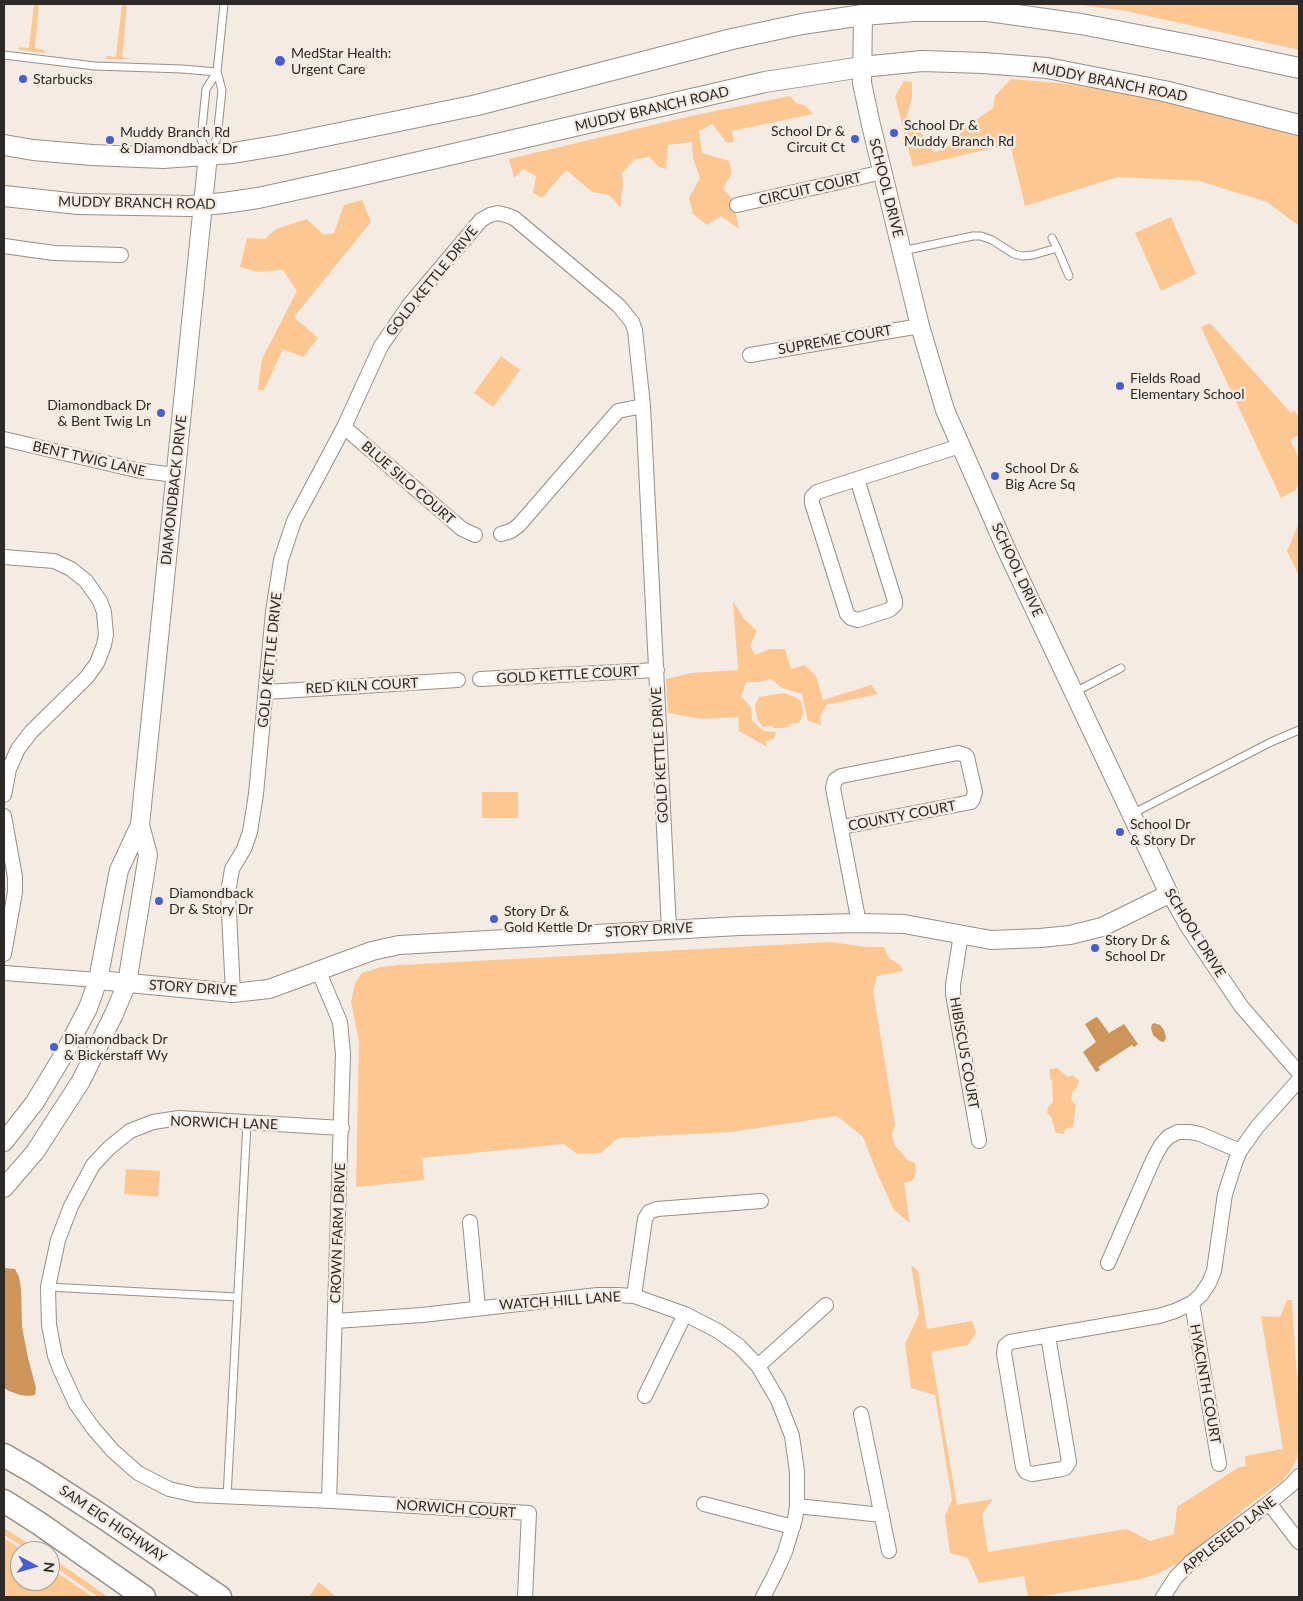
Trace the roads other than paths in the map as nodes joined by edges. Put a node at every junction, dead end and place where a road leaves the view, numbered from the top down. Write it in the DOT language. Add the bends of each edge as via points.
graph roads {
  1 [pos="224,4"];
  2 [pos="863,9"];
  3 [pos="4,55"];
  4 [pos="862,67"];
  5 [pos="1299,68"];
  6 [pos="217,72"];
  7 [pos="1299,125"];
  8 [pos="4,145"];
  9 [pos="208,155"];
  10 [pos="883,172"];
  11 [pos="4,196"];
  12 [pos="203,205"];
  13 [pos="738,205"];
  14 [pos="1052,238"];
  15 [pos="4,246"];
  16 [pos="1057,248"];
  17 [pos="902,252"];
  18 [pos="122,255"];
  19 [pos="1070,276"];
  20 [pos="920,326"];
  21 [pos="750,355"];
  22 [pos="642,406"];
  23 [pos="344,427"];
  24 [pos="4,439"];
  25 [pos="960,446"];
  26 [pos="175,475"];
  27 [pos="857,479"];
  28 [pos="501,534"];
  29 [pos="475,535"];
  30 [pos="4,557"];
  31 [pos="1121,668"];
  32 [pos="657,670"];
  33 [pos="480,679"];
  34 [pos="458,680"];
  35 [pos="266,692"];
  36 [pos="1075,692"];
  37 [pos="1299,730"];
  38 [pos="4,795"];
  39 [pos="1132,814"];
  40 [pos="4,816"];
  41 [pos="140,825"];
  42 [pos="842,827"];
  43 [pos="1169,894"];
  44 [pos="859,923"];
  45 [pos="669,929"];
  46 [pos="961,934"];
  47 [pos="4,954"];
  48 [pos="318,970"];
  49 [pos="4,972"];
  50 [pos="98,980"];
  51 [pos="127,983"];
  52 [pos="233,993"];
  53 [pos="1299,1073"];
  54 [pos="1299,1080"];
  55 [pos="247,1123"];
  56 [pos="342,1128"];
  57 [pos="4,1142"];
  58 [pos="979,1142"];
  59 [pos="1240,1151"];
  60 [pos="4,1188"];
  61 [pos="761,1202"];
  62 [pos="470,1222"];
  63 [pos="1108,1263"];
  64 [pos="48,1287"];
  65 [pos="634,1296"];
  66 [pos="236,1297"];
  67 [pos="1192,1303"];
  68 [pos="826,1305"];
  69 [pos="478,1308"];
  70 [pos="684,1314"];
  71 [pos="336,1321"];
  72 [pos="1048,1336"];
  73 [pos="758,1366"];
  74 [pos="645,1396"];
  75 [pos="861,1414"];
  76 [pos="4,1448"];
  77 [pos="4,1455"];
  78 [pos="1219,1464"];
  79 [pos="35,1473"];
  80 [pos="1299,1476"];
  81 [pos="227,1497"];
  82 [pos="4,1500"];
  83 [pos="329,1501"];
  84 [pos="1269,1503"];
  85 [pos="704,1504"];
  86 [pos="797,1506"];
  87 [pos="882,1515"];
  88 [pos="793,1527"];
  89 [pos="1299,1542"];
  90 [pos="889,1551"];
  91 [pos="144,1597"];
  92 [pos="220,1597"];
  93 [pos="525,1597"];
  94 [pos="763,1597"];
  95 [pos="1163,1597"];
  1 -- 6 [label="lane"];
  2 -- 4 [label="street, SCHOOL DRIVE"];
  2 -- 5 [label="main road" via="988,11 1081,24"];
  2 -- 9 [label="main road" via="732,39 468,108 281,145"];
  3 -- 6 [label="lane" via="95,66"];
  4 -- 7 [label="main road, MUDDY BRANCH ROAD" via="922,61 1047,68 1164,91"];
  4 -- 10 [label="street, SCHOOL DRIVE" via="862,83"];
  4 -- 12 [label="main road, MUDDY BRANCH ROAD" via="765,82 335,182 258,198"];
  6 -- 9 [label="lane" via="222,90 217,138"];
  6 -- 9 [label="lane" via="206,89 204,106 201,139"];
  8 -- 9 [label="main road" via="92,155 163,158"];
  9 -- 12 [label="street, DIAMONDBACK DRIVE"];
  10 -- 13 [label="street, CIRCUIT COURT"];
  10 -- 17 [label="street, SCHOOL DRIVE"];
  11 -- 12 [label="main road, MUDDY BRANCH ROAD" via="78,204"];
  12 -- 26 [label="street, DIAMONDBACK DRIVE"];
  14 -- 16 [label="lane"];
  15 -- 18 [label="street"];
  16 -- 17 [label="lane" via="1022,256 992,240 973,236"];
  16 -- 19 [label="lane"];
  17 -- 20 [label="street, SCHOOL DRIVE"];
  20 -- 21 [label="street, SUPREME COURT"];
  20 -- 25 [label="street, SCHOOL DRIVE" via="945,410"];
  22 -- 23 [label="street, GOLD KETTLE DRIVE" via="637,338 632,322 619,306 514,218 498,214 481,220 410,304 381,346"];
  22 -- 28 [label="street" via="618,411 519,524"];
  22 -- 32 [label="street, GOLD KETTLE DRIVE"];
  23 -- 29 [label="street, BLUE SILO COURT" via="462,529"];
  23 -- 35 [label="street, GOLD KETTLE DRIVE" via="294,521 281,560"];
  24 -- 26 [label="street, BENT TWIG LANE" via="136,470"];
  25 -- 27 [label="street"];
  25 -- 36 [label="street, SCHOOL DRIVE"];
  26 -- 41 [label="street, DIAMONDBACK DRIVE"];
  27 -- 27 [label="street" via="817,492 812,503 847,614 858,620 890,610 895,601"];
  30 -- 38 [label="street" via="54,561 72,569 86,581 100,601 106,634 97,663 88,677 31,732 18,749 9,769"];
  31 -- 36 [label="lane"];
  32 -- 33 [label="street, GOLD KETTLE COURT"];
  32 -- 45 [label="street, GOLD KETTLE DRIVE"];
  34 -- 35 [label="street, RED KILN COURT"];
  35 -- 52 [label="street, GOLD KETTLE DRIVE" via="250,832 232,869 228,893"];
  36 -- 39 [label="street, SCHOOL DRIVE"];
  37 -- 39 [label="lane"];
  39 -- 43 [label="street, SCHOOL DRIVE"];
  40 -- 47 [label="street" via="14,892"];
  41 -- 50 [label="street, DIAMONDBACK DRIVE" via="119,870"];
  41 -- 51 [label="street, DIAMONDBACK DRIVE" via="148,855"];
  42 -- 42 [label="street, COUNTY COURT" via="833,788 835,780 841,776 958,754 965,754 969,760 975,792 971,802"];
  42 -- 44 [label="street, COUNTY COURT"];
  43 -- 46 [label="street, STORY DRIVE" via="1102,927 1070,936 992,940"];
  43 -- 53 [label="street, SCHOOL DRIVE" via="1241,1006"];
  44 -- 45 [label="street, STORY DRIVE"];
  44 -- 46 [label="street, STORY DRIVE" via="904,924"];
  45 -- 48 [label="street, STORY DRIVE" via="399,945"];
  46 -- 58 [label="street, HIBISCUS COURT" via="953,985"];
  48 -- 52 [label="street, STORY DRIVE" via="269,989"];
  48 -- 56 [label="street, CROWN FARM DRIVE" via="342,1032"];
  49 -- 50 [label="street"];
  50 -- 51 [label="street, STORY DRIVE"];
  50 -- 57 [label="street, DIAMONDBACK DRIVE" via="88,1008 64,1054 35,1102"];
  51 -- 52 [label="street, STORY DRIVE"];
  51 -- 60 [label="street, DIAMONDBACK DRIVE" via="81,1081 35,1152"];
  54 -- 59 [label="street"];
  55 -- 56 [label="street, NORWICH LANE"];
  55 -- 64 [label="street, NORWICH LANE" via="178,1118 153,1122 130,1131 109,1148 93,1165 71,1206 58,1240"];
  55 -- 66 [label="lane"];
  56 -- 71 [label="street, CROWN FARM DRIVE"];
  59 -- 63 [label="street" via="1190,1132 1178,1132 1168,1137 1160,1145"];
  59 -- 67 [label="street" via="1225,1194 1214,1271 1201,1295"];
  61 -- 65 [label="street" via="650,1212 645,1219"];
  62 -- 69 [label="street"];
  64 -- 66 [label="lane"];
  64 -- 81 [label="street, NORWICH LANE" via="49,1325 55,1356 76,1404 93,1428 138,1473 160,1485 196,1496"];
  65 -- 69 [label="street, WATCH HILL LANE" via="598,1295"];
  65 -- 70 [label="street, WATCH HILL LANE"];
  66 -- 81 [label="lane"];
  67 -- 72 [label="street" via="1159,1316"];
  67 -- 78 [label="street, HYACINTH COURT"];
  68 -- 73 [label="street"];
  69 -- 71 [label="street, WATCH HILL LANE"];
  70 -- 73 [label="street, WATCH HILL LANE" via="718,1331 739,1346"];
  70 -- 74 [label="street"];
  71 -- 83 [label="street, CROWN FARM DRIVE"];
  72 -- 72 [label="street" via="1010,1342 1004,1350 1023,1466 1032,1474 1062,1469 1069,1462"];
  73 -- 86 [label="street, WATCH HILL LANE" via="778,1400 792,1436"];
  75 -- 87 [label="street"];
  76 -- 79 [label="main road"];
  77 -- 79 [label="main road, SAM EIG HIGHWAY"];
  79 -- 92 [label="main road, SAM EIG HIGHWAY"];
  80 -- 84 [label="street, APPLESEED LANE"];
  81 -- 83 [label="street, NORWICH LANE"];
  82 -- 91 [label="main road"];
  83 -- 93 [label="street, NORWICH COURT" via="529,1513"];
  84 -- 89 [label="street"];
  84 -- 95 [label="street, APPLESEED LANE" via="1191,1562"];
  85 -- 88 [label="street"];
  86 -- 87 [label="street"];
  86 -- 88 [label="street, WATCH HILL LANE"];
  87 -- 90 [label="street"];
  88 -- 94 [label="street, WATCH HILL LANE"];
}
